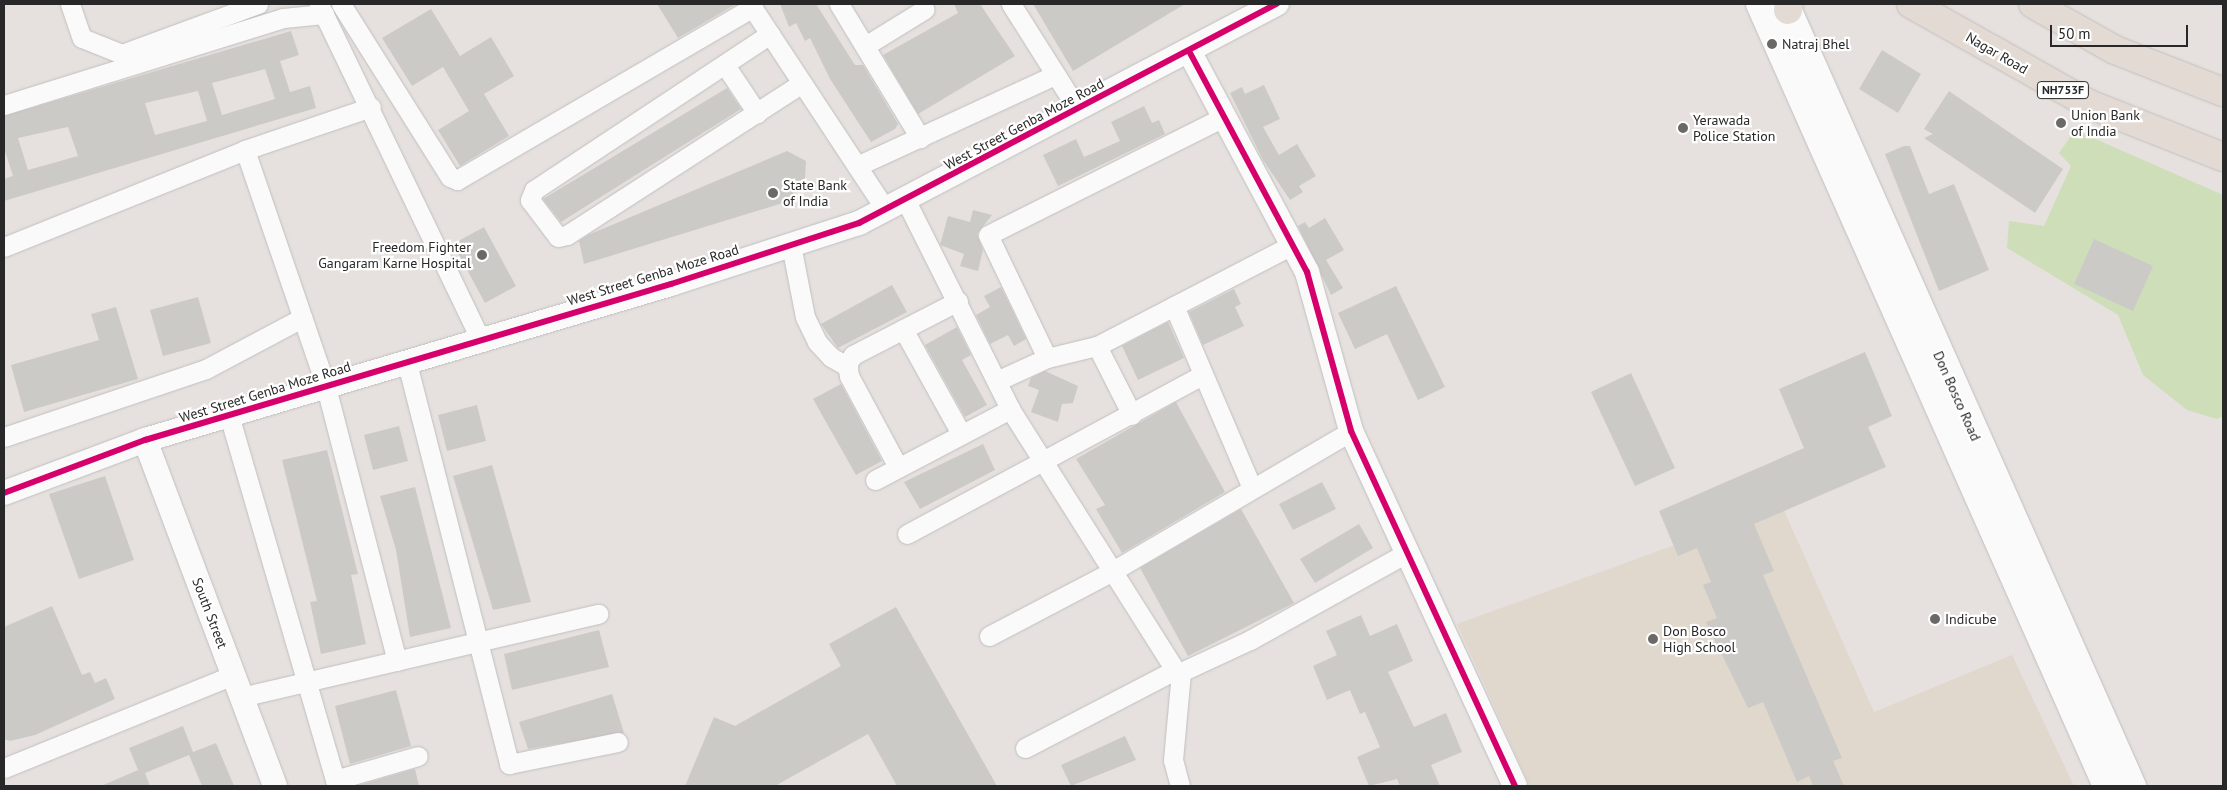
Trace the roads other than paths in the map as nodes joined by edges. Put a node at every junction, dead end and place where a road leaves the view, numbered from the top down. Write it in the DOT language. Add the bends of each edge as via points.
graph roads {
  1 [pos="70,4"];
  2 [pos="258,4"];
  3 [pos="341,4"];
  4 [pos="839,4"];
  5 [pos="1011,4"];
  6 [pos="1277,4"];
  7 [pos="1759,4"];
  8 [pos="1911,4"];
  9 [pos="2033,4"];
  10 [pos="751,6"];
  11 [pos="1788,6"];
  12 [pos="322,9"];
  13 [pos="925,9"];
  14 [pos="770,34"];
  15 [pos="865,46"];
  16 [pos="1189,52"];
  17 [pos="725,65"];
  18 [pos="1055,74"];
  19 [pos="802,83"];
  20 [pos="2223,92"];
  21 [pos="4,104"];
  22 [pos="371,108"];
  23 [pos="1078,110"];
  24 [pos="757,113"];
  25 [pos="1224,117"];
  26 [pos="920,138"];
  27 [pos="246,150"];
  28 [pos="2223,157"];
  29 [pos="857,166"];
  30 [pos="896,206"];
  31 [pos="791,244"];
  32 [pos="1294,244"];
  33 [pos="4,246"];
  34 [pos="958,301"];
  35 [pos="1174,306"];
  36 [pos="302,318"];
  37 [pos="903,329"];
  38 [pos="481,342"];
  39 [pos="1097,346"];
  40 [pos="1048,358"];
  41 [pos="407,363"];
  42 [pos="848,367"];
  43 [pos="1200,376"];
  44 [pos="999,380"];
  45 [pos="326,387"];
  46 [pos="1010,409"];
  47 [pos="229,415"];
  48 [pos="1132,415"];
  49 [pos="1351,431"];
  50 [pos="960,432"];
  51 [pos="4,437"];
  52 [pos="145,440"];
  53 [pos="1044,464"];
  54 [pos="898,467"];
  55 [pos="875,480"];
  56 [pos="1252,488"];
  57 [pos="4,494"];
  58 [pos="907,534"];
  59 [pos="1408,552"];
  60 [pos="1112,572"];
  61 [pos="598,614"];
  62 [pos="989,636"];
  63 [pos="478,642"];
  64 [pos="397,661"];
  65 [pos="1178,671"];
  66 [pos="233,675"];
  67 [pos="304,682"];
  68 [pos="241,697"];
  69 [pos="618,742"];
  70 [pos="1025,748"];
  71 [pos="418,756"];
  72 [pos="4,768"];
  73 [pos="336,783"];
  74 [pos="275,786"];
  75 [pos="1180,786"];
  76 [pos="1515,786"];
  77 [pos="2106,786"];
  78 [pos="2133,786"];
  1 -- 2 [label="street" via="82,38 122,54"];
  3 -- 10 [label="street" via="450,177 457,180"];
  4 -- 15 [label="street"];
  5 -- 18 [label="street"];
  6 -- 16 [label="street, West Street Genba Moze Road"];
  7 -- 77 [label="main road, Don Bosco Road"];
  8 -- 28 [label="highway, Nagar Road / NH753F" via="2089,104"];
  9 -- 20 [label="highway" via="2115,50"];
  10 -- 14 [label="street"];
  11 -- 78 [label="main road, Don Bosco Road"];
  12 -- 21 [label="street" via="283,18"];
  12 -- 22 [label="street"];
  13 -- 15 [label="street"];
  14 -- 17 [label="street"];
  14 -- 19 [label="street"];
  15 -- 26 [label="street"];
  16 -- 23 [label="street, West Street Genba Moze Road"];
  16 -- 25 [label="street"];
  17 -- 24 [label="street"];
  17 -- 24 [label="street" via="534,190 530,200 549,229 558,237 567,235"];
  18 -- 23 [label="street"];
  18 -- 26 [label="street"];
  19 -- 24 [label="street"];
  19 -- 29 [label="street"];
  22 -- 27 [label="street"];
  22 -- 38 [label="street"];
  23 -- 30 [label="street, West Street Genba Moze Road"];
  25 -- 32 [label="street"];
  25 -- 40 [label="street" via="988,235"];
  26 -- 29 [label="street"];
  27 -- 33 [label="street"];
  27 -- 36 [label="street"];
  29 -- 30 [label="street"];
  30 -- 31 [label="street, West Street Genba Moze Road"];
  30 -- 34 [label="street"];
  31 -- 38 [label="street, West Street Genba Moze Road"];
  31 -- 42 [label="street" via="806,317 817,342 831,358"];
  32 -- 35 [label="street"];
  32 -- 49 [label="street" via="1307,272"];
  34 -- 37 [label="street"];
  34 -- 44 [label="street"];
  35 -- 39 [label="street"];
  35 -- 43 [label="street"];
  36 -- 45 [label="street"];
  36 -- 51 [label="street" via="206,369"];
  37 -- 42 [label="street" via="853,355"];
  37 -- 50 [label="street"];
  38 -- 41 [label="street, West Street Genba Moze Road"];
  39 -- 40 [label="street"];
  39 -- 48 [label="street"];
  40 -- 44 [label="street"];
  41 -- 45 [label="street, West Street Genba Moze Road"];
  41 -- 63 [label="street"];
  42 -- 54 [label="street"];
  43 -- 48 [label="street"];
  43 -- 56 [label="street"];
  44 -- 46 [label="street"];
  45 -- 47 [label="street, West Street Genba Moze Road"];
  45 -- 64 [label="street"];
  46 -- 50 [label="street"];
  46 -- 53 [label="street"];
  47 -- 52 [label="street, West Street Genba Moze Road"];
  47 -- 67 [label="street"];
  48 -- 53 [label="street"];
  49 -- 56 [label="street"];
  49 -- 59 [label="street"];
  50 -- 54 [label="street"];
  52 -- 57 [label="street, West Street Genba Moze Road"];
  52 -- 66 [label="street, South Street"];
  53 -- 58 [label="street"];
  53 -- 60 [label="street"];
  54 -- 55 [label="street"];
  56 -- 60 [label="street"];
  59 -- 65 [label="street"];
  59 -- 76 [label="street"];
  60 -- 62 [label="street"];
  60 -- 65 [label="street"];
  61 -- 63 [label="street"];
  63 -- 64 [label="street"];
  63 -- 69 [label="street" via="509,764"];
  64 -- 67 [label="street"];
  65 -- 70 [label="street"];
  65 -- 75 [label="street" via="1173,760"];
  66 -- 68 [label="street, South Street"];
  66 -- 72 [label="street"];
  67 -- 68 [label="street"];
  67 -- 73 [label="street"];
  68 -- 74 [label="street, South Street"];
  71 -- 73 [label="street"];
}
